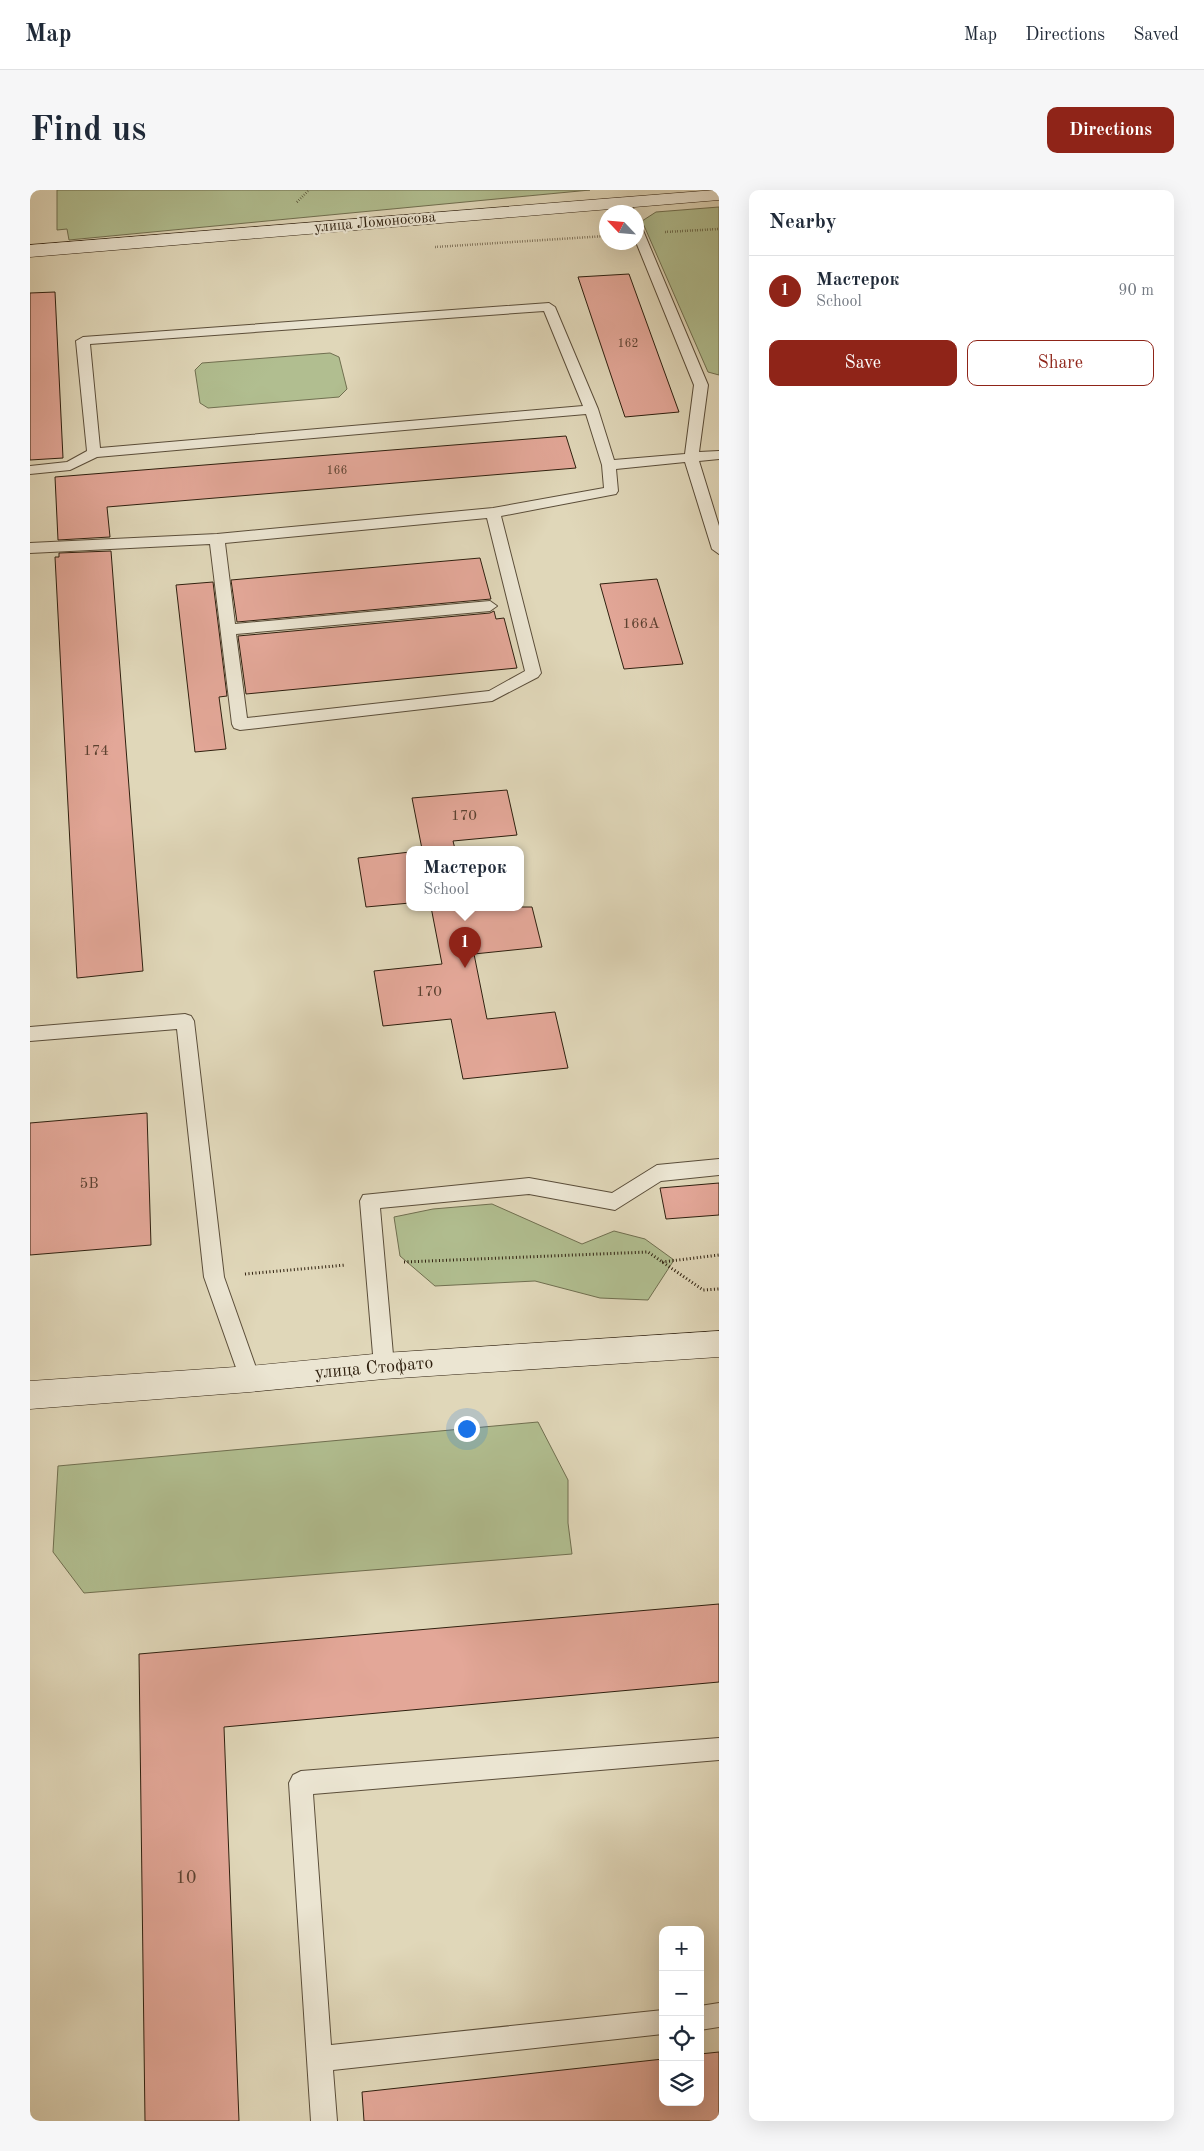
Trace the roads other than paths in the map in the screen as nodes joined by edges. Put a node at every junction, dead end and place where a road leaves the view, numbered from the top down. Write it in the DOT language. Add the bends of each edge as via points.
graph roads {
  1 [pos="719,194"];
  2 [pos="641,205"];
  3 [pos="599,209"];
  4 [pos="644,246"];
  5 [pos="30,251"];
  6 [pos="591,409"];
  7 [pos="94,453"];
  8 [pos="719,455"];
  9 [pos="691,458"];
  10 [pos="609,465"];
  11 [pos="30,470"];
  12 [pos="494,513"];
  13 [pos="217,539"];
  14 [pos="30,548"];
  15 [pos="719,549"];
  16 [pos="490,606"];
  17 [pos="228,630"];
  18 [pos="30,1034"];
  19 [pos="719,1167"];
  20 [pos="719,1344"];
  21 [pos="384,1366"];
  22 [pos="250,1379"];
  23 [pos="30,1395"];
  24 [pos="719,1749"];
  25 [pos="719,2016"];
  26 [pos="704,2018"];
  27 [pos="659,2022"];
  28 [pos="320,2060"];
  29 [pos="324,2121"];
  1 -- 2 [label="street, улица Ломоносова"];
  3 -- 5 [label="street, улица Ломоносова"];
  4 -- 9 [label="lane" via="701,385"];
  6 -- 7 [label="lane"];
  6 -- 7 [label="lane" via="549,307 83,341"];
  6 -- 10 [label="lane"];
  7 -- 11 [label="lane" via="70,466"];
  8 -- 9 [label="lane"];
  9 -- 10 [label="lane"];
  9 -- 15 [label="lane"];
  10 -- 12 [label="lane" via="611,491"];
  12 -- 13 [label="lane"];
  12 -- 17 [label="lane" via="533,673 492,696 240,724"];
  13 -- 14 [label="lane"];
  13 -- 17 [label="lane"];
  16 -- 17 [label="lane"];
  18 -- 22 [label="lane" via="185,1021 214,1276"];
  19 -- 21 [label="lane" via="657,1173 615,1202 529,1186 370,1201"];
  20 -- 21 [label="street, улица Стофато"];
  21 -- 22 [label="street, улица Стофато"];
  22 -- 23 [label="street, улица Стофато"];
  24 -- 28 [label="lane" via="301,1784"];
  25 -- 26 [label="lane"];
  27 -- 28 [label="lane"];
  28 -- 29 [label="lane"];
}
